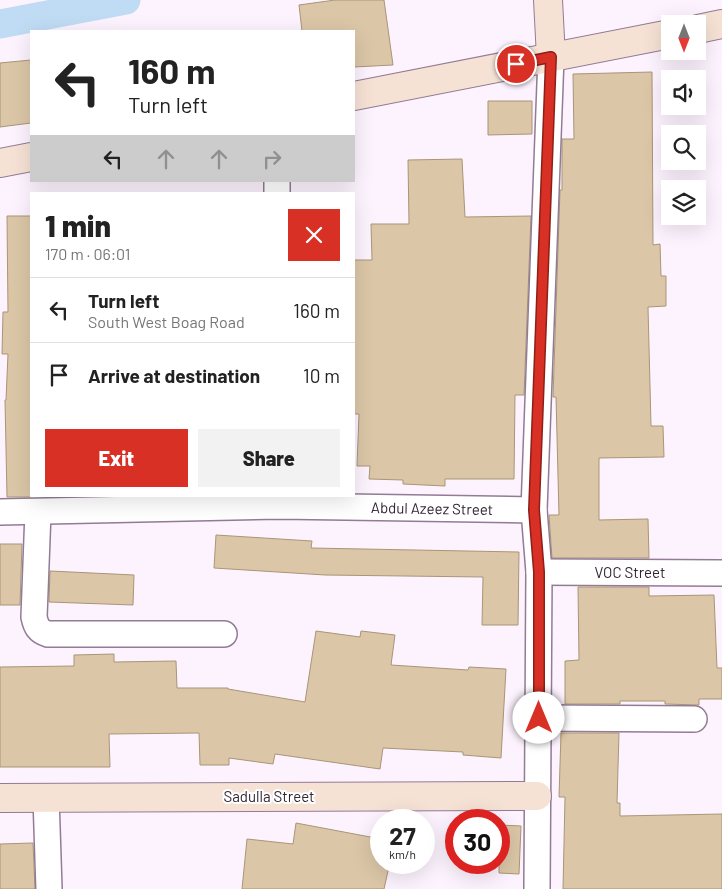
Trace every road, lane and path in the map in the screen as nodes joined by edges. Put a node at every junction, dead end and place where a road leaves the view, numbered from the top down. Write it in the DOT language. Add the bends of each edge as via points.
graph roads {
  1 [pos="548,0"];
  2 [pos="722,24"];
  3 [pos="706,27"];
  4 [pos="661,36"];
  5 [pos="551,57"];
  6 [pos="355,96"];
  7 [pos="30,157"];
  8 [pos="0,162"];
  9 [pos="280,501"];
  10 [pos="534,510"];
  11 [pos="0,512"];
  12 [pos="38,512"];
  13 [pos="539,572"];
  14 [pos="722,573"];
  15 [pos="224,634"];
  16 [pos="539,718"];
  17 [pos="694,719"];
  18 [pos="537,796"];
  19 [pos="46,797"];
  20 [pos="0,798"];
  21 [pos="49,889"];
  22 [pos="537,889"];
  1 -- 5 [label="street"];
  2 -- 3 [label="street"];
  4 -- 5 [label="street"];
  5 -- 6 [label="street"];
  5 -- 10 [label="street"];
  7 -- 8 [label="street"];
  9 -- 10 [label="street, Abdul Azeez Street"];
  9 -- 12 [label="street, Abdul Azeez Street"];
  10 -- 13 [label="street"];
  11 -- 12 [label="street, Abdul Azeez Street"];
  12 -- 15 [label="street" via="34,616 37,628 42,632"];
  13 -- 14 [label="street, VOC Street"];
  13 -- 16 [label="street"];
  16 -- 17 [label="street"];
  16 -- 18 [label="street"];
  18 -- 19 [label="street, Sadulla Street"];
  18 -- 22 [label="street"];
  19 -- 20 [label="street, Sadulla Street"];
  19 -- 21 [label="street"];
}
